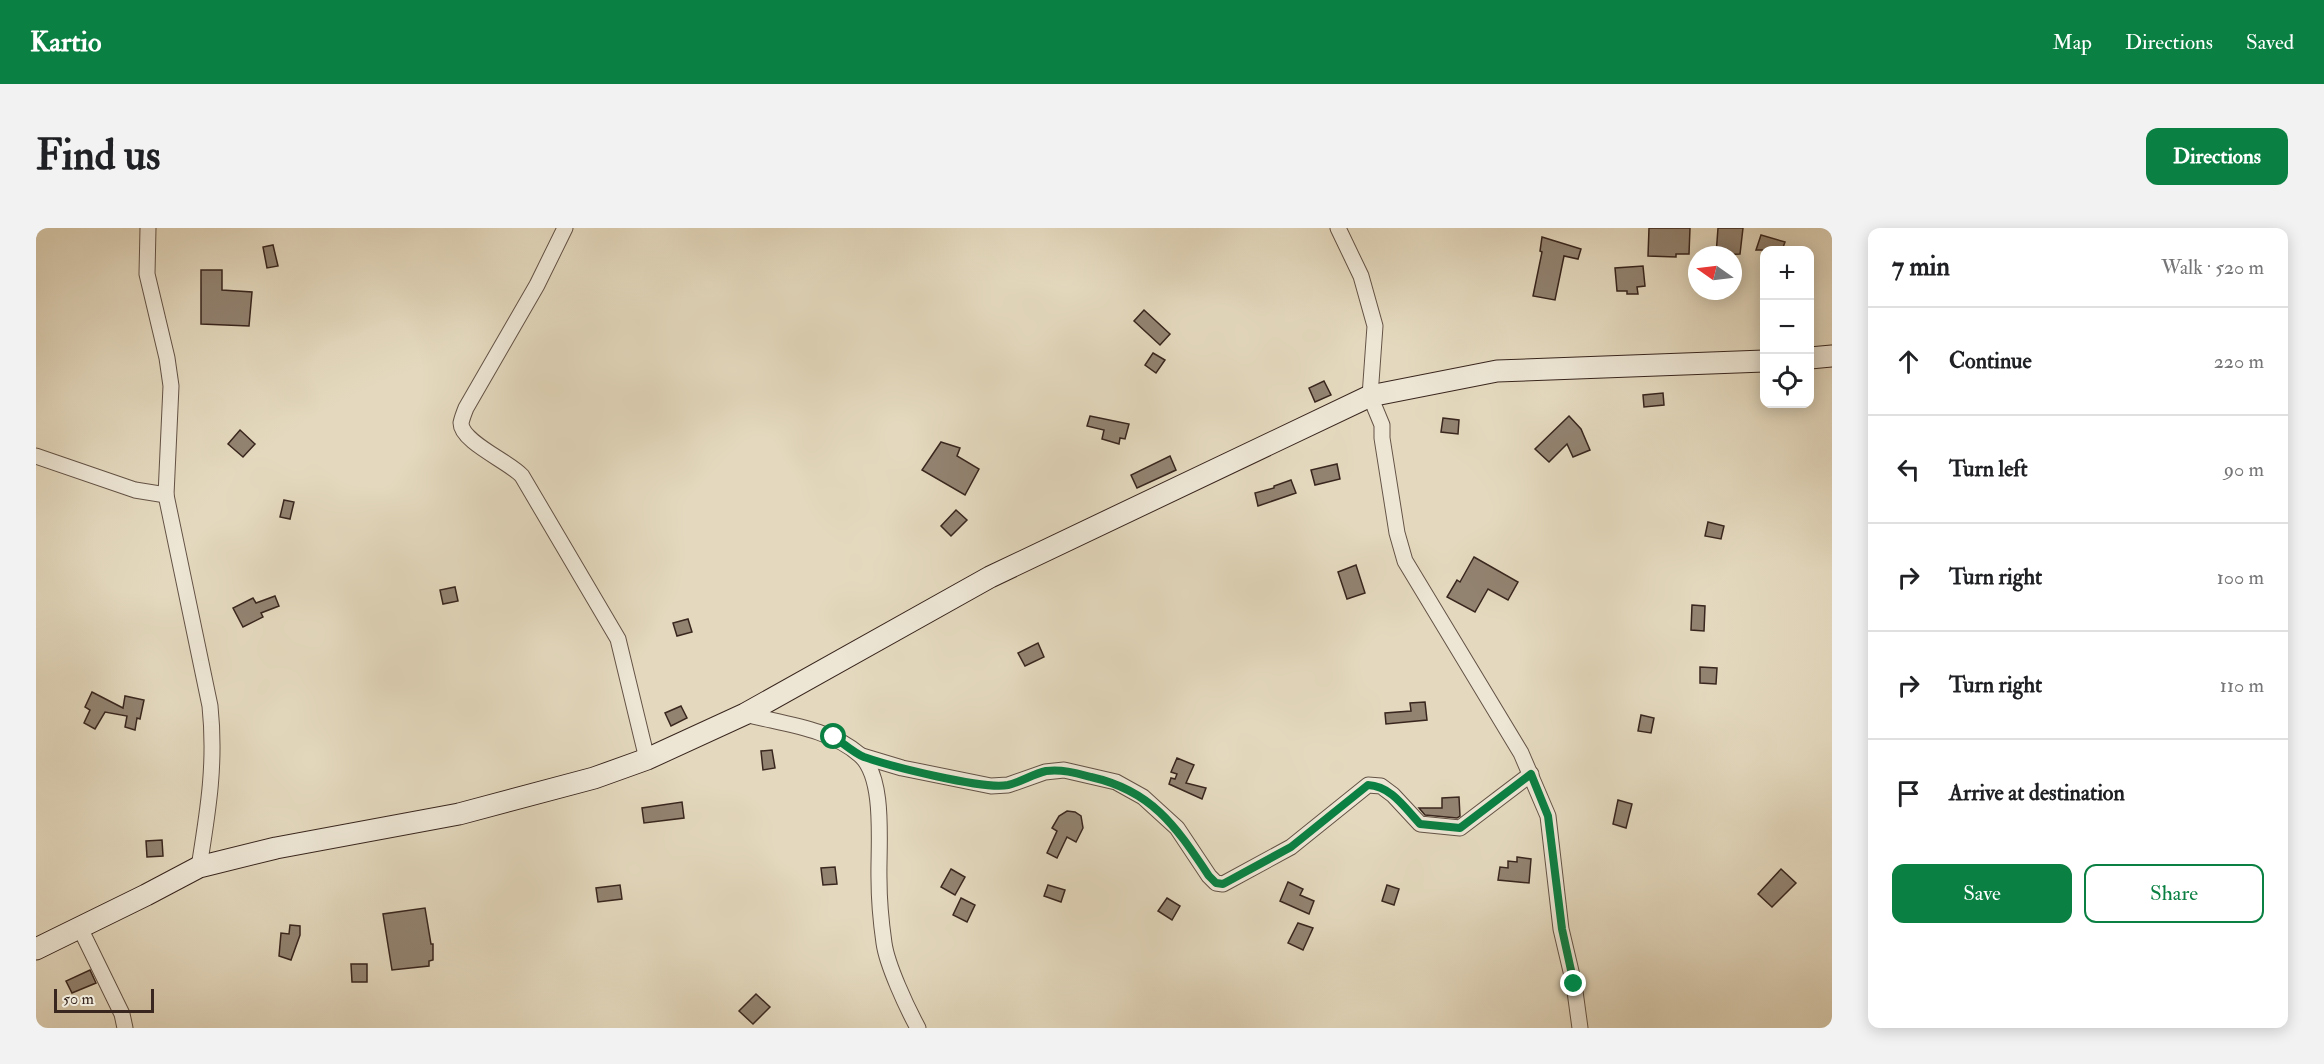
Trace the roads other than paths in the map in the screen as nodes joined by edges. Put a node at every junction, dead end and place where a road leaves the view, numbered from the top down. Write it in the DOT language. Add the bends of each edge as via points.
graph roads {
  1 [pos="148,228"];
  2 [pos="565,228"];
  3 [pos="1338,228"];
  4 [pos="1832,356"];
  5 [pos="1814,358"];
  6 [pos="1760,362"];
  7 [pos="1370,396"];
  8 [pos="36,456"];
  9 [pos="166,495"];
  10 [pos="745,714"];
  11 [pos="862,756"];
  12 [pos="647,759"];
  13 [pos="1531,774"];
  14 [pos="198,867"];
  15 [pos="80,928"];
  16 [pos="36,949"];
  17 [pos="125,1028"];
  18 [pos="918,1028"];
  19 [pos="1580,1028"];
  1 -- 9 [label="street" via="147,274 171,386"];
  2 -- 12 [label="street" via="466,408 461,424 466,435 522,476 618,639"];
  3 -- 7 [label="street" via="1361,276 1375,326"];
  4 -- 5 [label="street"];
  6 -- 7 [label="street" via="1497,371"];
  7 -- 10 [label="street" via="990,577"];
  7 -- 13 [label="street" via="1382,426 1397,533 1405,561"];
  8 -- 9 [label="street" via="135,490"];
  9 -- 14 [label="street" via="214,742"];
  10 -- 11 [label="street" via="834,737"];
  10 -- 12 [label="street"];
  11 -- 13 [label="street" via="991,786 1008,785 1045,771 1064,770 1116,782 1143,797 1177,828 1209,876 1223,884 1291,847 1368,785 1381,786 1420,824 1460,828"];
  11 -- 18 [label="street" via="879,799 879,882 885,945"];
  12 -- 14 [label="street" via="594,778 459,814 276,848"];
  13 -- 19 [label="street" via="1548,816 1562,929"];
  14 -- 15 [label="street"];
  15 -- 16 [label="street"];
  15 -- 17 [label="street" via="122,1014"];
}
